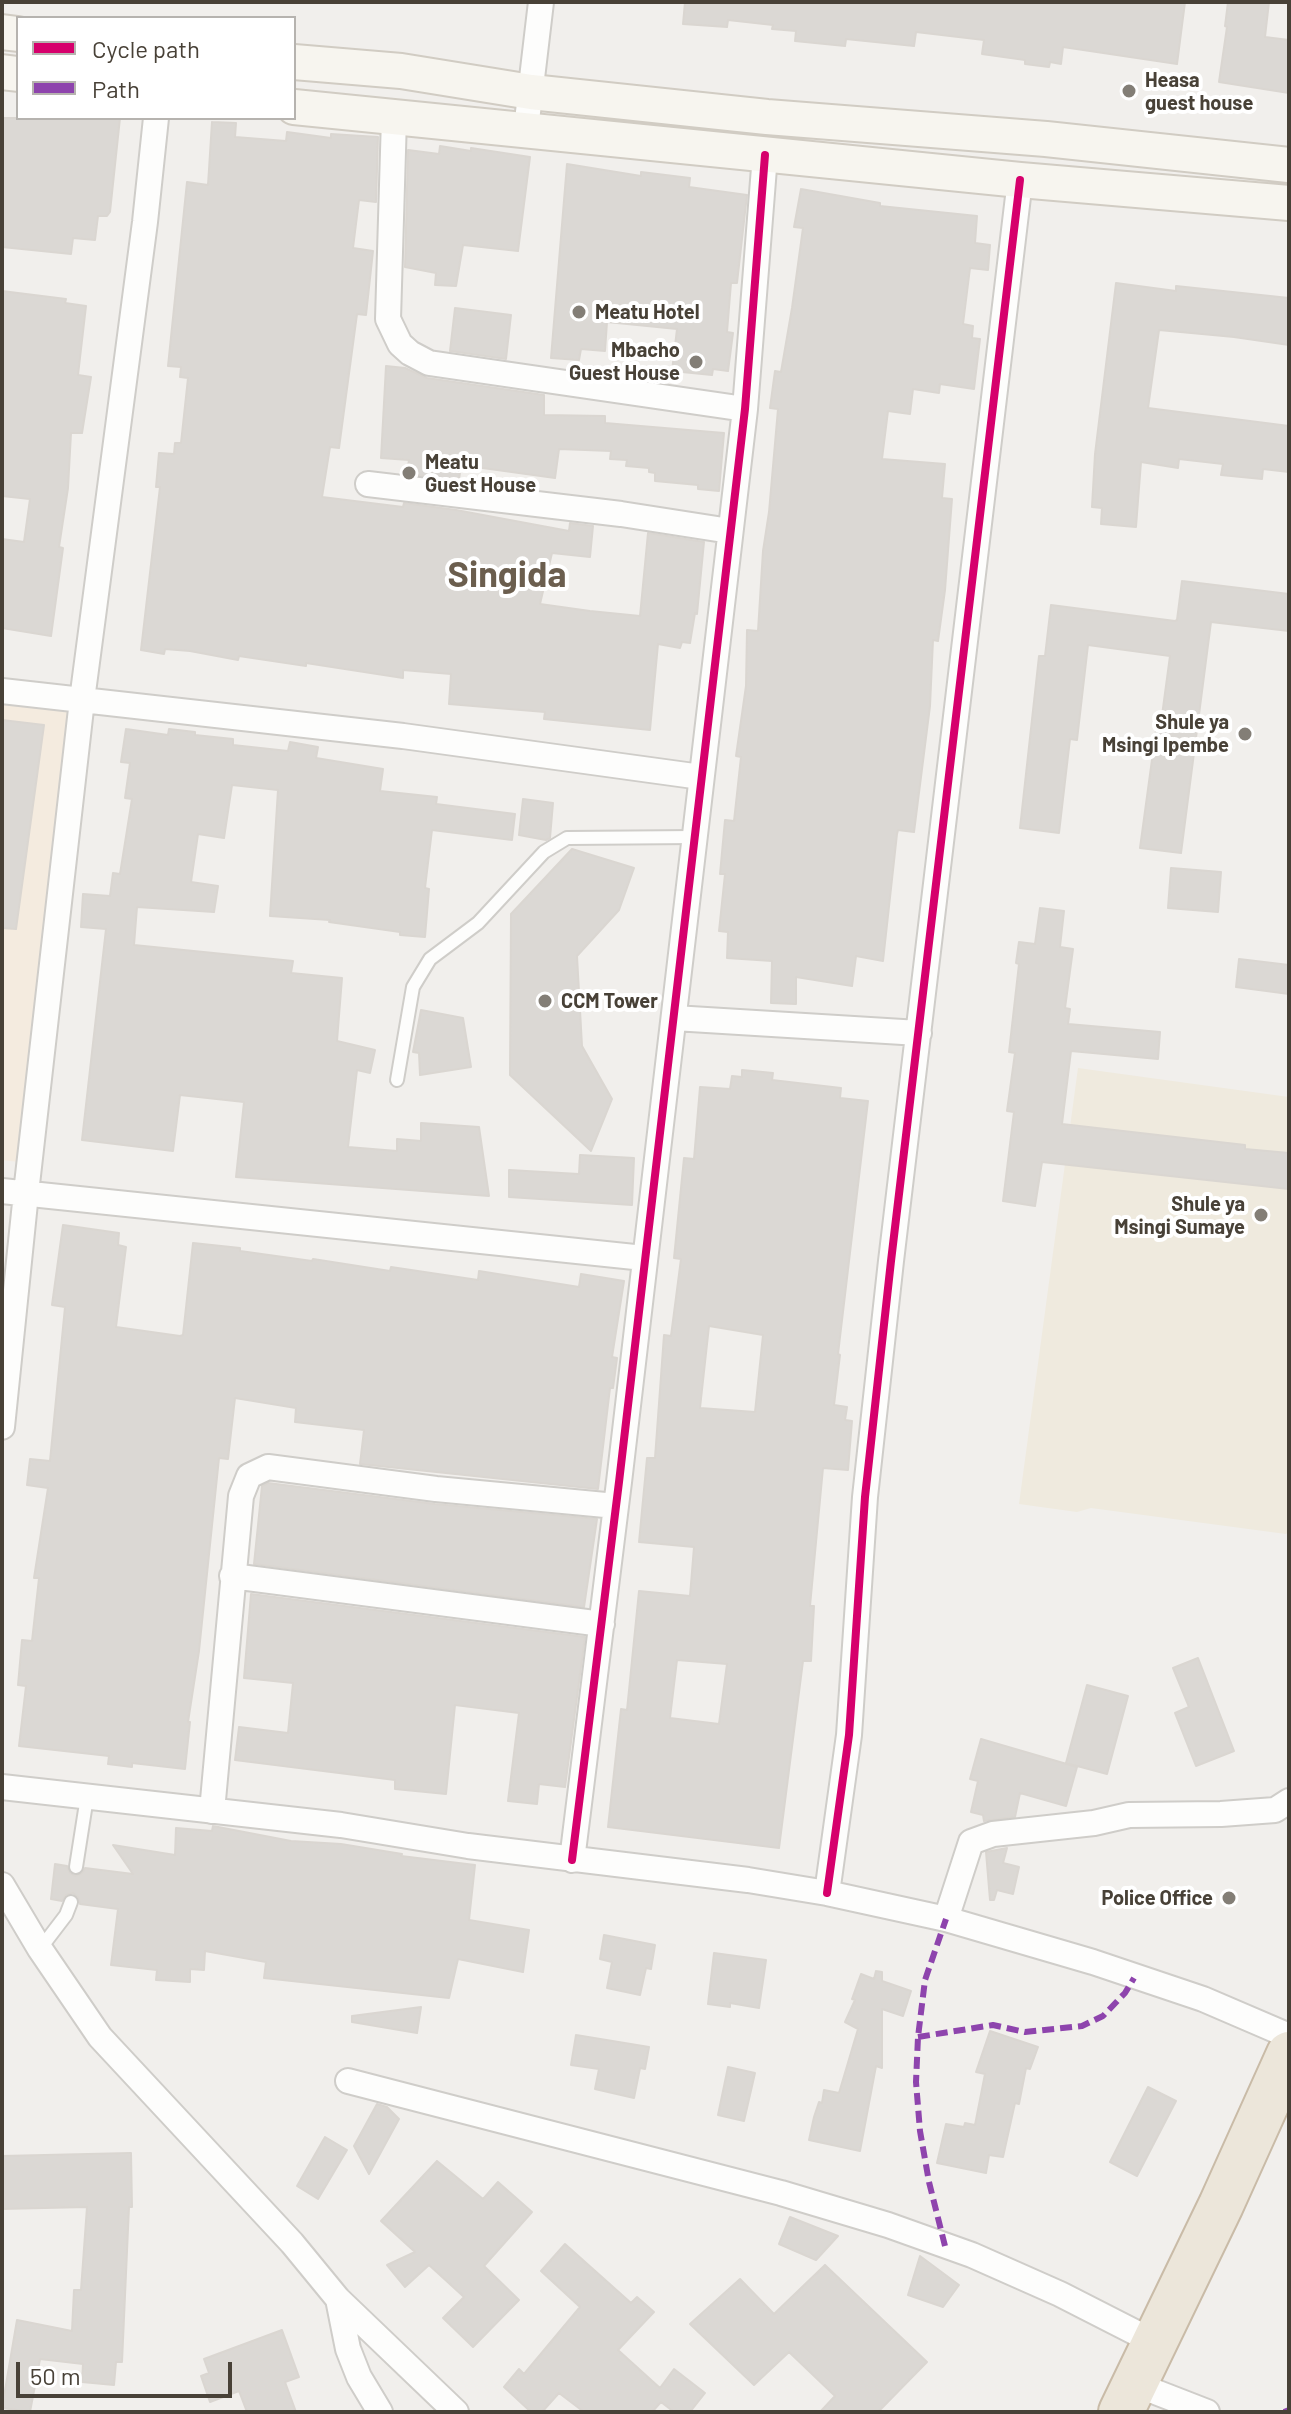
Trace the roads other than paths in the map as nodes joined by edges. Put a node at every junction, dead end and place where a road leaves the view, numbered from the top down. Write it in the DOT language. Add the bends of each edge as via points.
graph roads {
  1 [pos="541,2"];
  2 [pos="296,62"];
  3 [pos="531,92"];
  4 [pos="296,107"];
  5 [pos="394,118"];
  6 [pos="156,120"];
  7 [pos="526,129"];
  8 [pos="765,155"];
  9 [pos="1289,165"];
  10 [pos="1020,180"];
  11 [pos="1289,203"];
  12 [pos="745,409"];
  13 [pos="368,484"];
  14 [pos="730,531"];
  15 [pos="2,691"];
  16 [pos="82,700"];
  17 [pos="701,777"];
  18 [pos="695,837"];
  19 [pos="674,1018"];
  20 [pos="919,1033"];
  21 [pos="397,1080"];
  22 [pos="14,1192"];
  23 [pos="644,1258"];
  24 [pos="2,1427"];
  25 [pos="616,1506"];
  26 [pos="232,1576"];
  27 [pos="602,1624"];
  28 [pos="2,1787"];
  29 [pos="87,1797"];
  30 [pos="1289,1801"];
  31 [pos="212,1811"];
  32 [pos="572,1860"];
  33 [pos="76,1867"];
  34 [pos="2,1885"];
  35 [pos="827,1893"];
  36 [pos="71,1902"];
  37 [pos="946,1919"];
  38 [pos="40,1949"];
  39 [pos="1289,2036"];
  40 [pos="1289,2054"];
  41 [pos="348,2081"];
  42 [pos="338,2299"];
  43 [pos="1154,2342"];
  44 [pos="1128,2398"];
  45 [pos="380,2412"];
  46 [pos="456,2412"];
  47 [pos="1207,2412"];
  1 -- 3 [label="street"];
  2 -- 3 [label="main road" via="401,71"];
  3 -- 7 [label="street"];
  3 -- 9 [label="main road"];
  4 -- 5 [label="main road"];
  5 -- 7 [label="main road"];
  5 -- 12 [label="street" via="388,319 410,353 429,363"];
  6 -- 16 [label="street"];
  7 -- 8 [label="main road"];
  8 -- 10 [label="main road"];
  8 -- 12 [label="street"];
  10 -- 11 [label="main road"];
  10 -- 20 [label="street"];
  12 -- 14 [label="street"];
  13 -- 14 [label="street"];
  14 -- 17 [label="street"];
  15 -- 16 [label="street"];
  16 -- 17 [label="street"];
  16 -- 22 [label="street"];
  17 -- 18 [label="street"];
  18 -- 19 [label="street"];
  18 -- 21 [label="lane" via="567,838 544,852 478,923 424,968 413,987"];
  19 -- 20 [label="street"];
  19 -- 23 [label="street"];
  20 -- 35 [label="street" via="865,1497 849,1735"];
  22 -- 23 [label="street"];
  22 -- 24 [label="street"];
  23 -- 25 [label="street"];
  25 -- 26 [label="street" via="268,1467 249,1476 241,1496"];
  25 -- 27 [label="street"];
  26 -- 27 [label="street"];
  26 -- 31 [label="street"];
  27 -- 32 [label="street"];
  28 -- 29 [label="street"];
  29 -- 31 [label="street"];
  29 -- 33 [label="lane"];
  30 -- 37 [label="street" via="1275,1810 1129,1815 993,1834 971,1842"];
  31 -- 32 [label="street"];
  32 -- 35 [label="street"];
  34 -- 38 [label="street"];
  35 -- 37 [label="street"];
  36 -- 38 [label="lane"];
  37 -- 39 [label="street" via="1203,1999"];
  38 -- 42 [label="street" via="100,2037"];
  40 -- 43 [label="highway"];
  41 -- 43 [label="street" via="888,2225 972,2255"];
  42 -- 45 [label="street" via="348,2349"];
  42 -- 46 [label="street"];
  43 -- 44 [label="highway"];
  44 -- 47 [label="street"];
}
